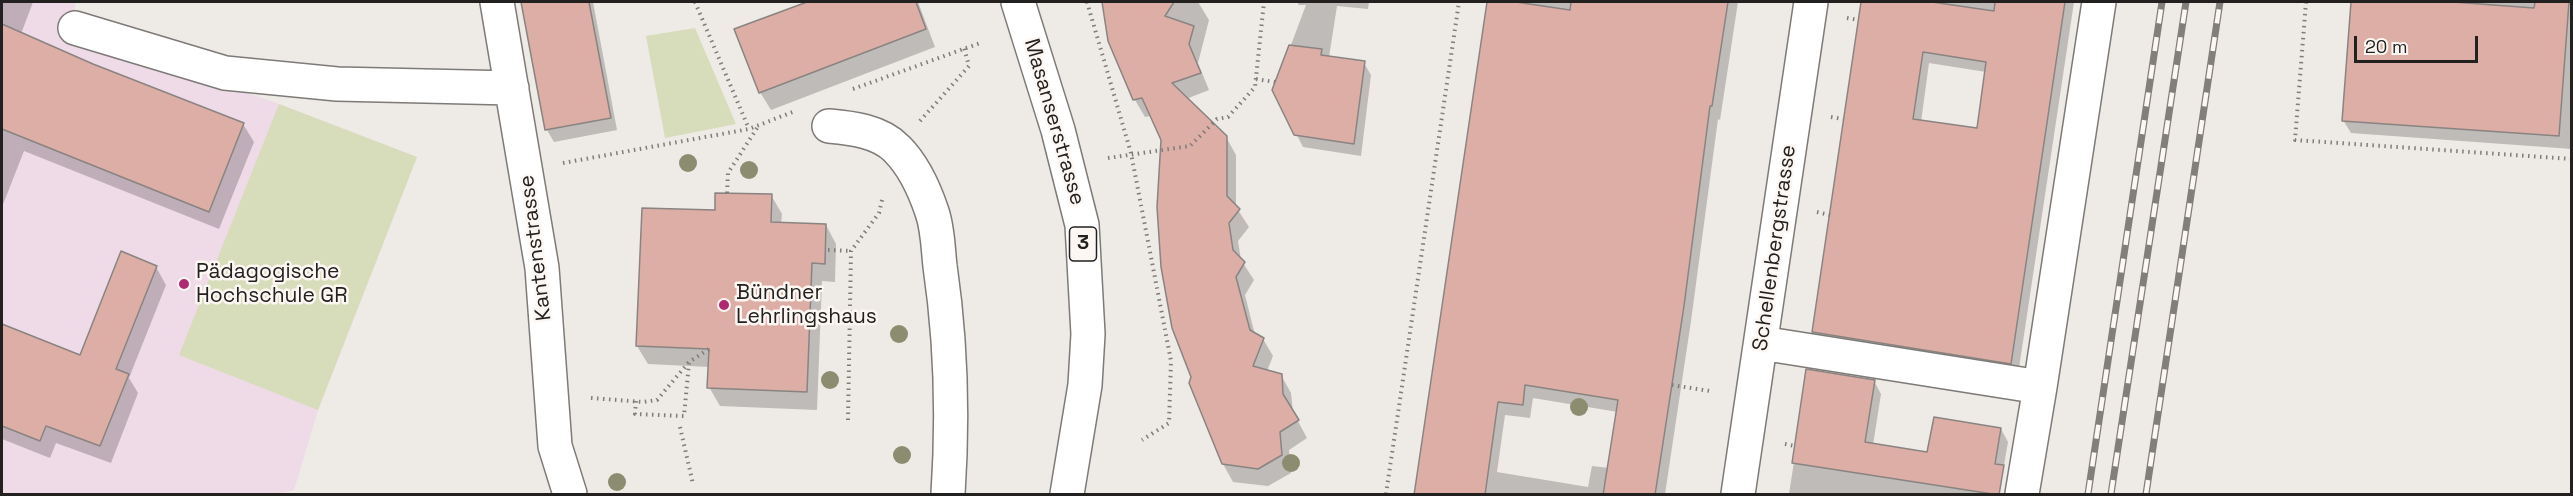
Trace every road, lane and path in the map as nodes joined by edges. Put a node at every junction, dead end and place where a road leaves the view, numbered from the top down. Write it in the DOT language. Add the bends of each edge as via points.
graph roads {
  1 [pos="497,2"];
  2 [pos="695,2"];
  3 [pos="1018,2"];
  4 [pos="1087,2"];
  5 [pos="1264,2"];
  6 [pos="1459,2"];
  7 [pos="1812,2"];
  8 [pos="2099,2"];
  9 [pos="2306,2"];
  10 [pos="75,28"];
  11 [pos="980,43"];
  12 [pos="964,48"];
  13 [pos="1256,79"];
  14 [pos="1275,82"];
  15 [pos="512,88"];
  16 [pos="845,92"];
  17 [pos="816,117"];
  18 [pos="760,124"];
  19 [pos="749,129"];
  20 [pos="896,148"];
  21 [pos="1131,153"];
  22 [pos="1108,158"];
  23 [pos="2571,159"];
  24 [pos="527,169"];
  25 [pos="727,193"];
  26 [pos="828,250"];
  27 [pos="851,251"];
  28 [pos="1761,343"];
  29 [pos="709,349"];
  30 [pos="689,362"];
  31 [pos="1672,386"];
  32 [pos="2040,387"];
  33 [pos="1710,391"];
  34 [pos="551,394"];
  35 [pos="636,402"];
  36 [pos="848,420"];
  37 [pos="680,427"];
  38 [pos="1142,440"];
  39 [pos="693,484"];
  40 [pos="570,495"];
  41 [pos="948,495"];
  42 [pos="1067,495"];
  43 [pos="1386,495"];
  44 [pos="1738,495"];
  45 [pos="2022,495"];
  1 -- 15 [label="street, Kantenstrasse"];
  2 -- 19 [label="path"];
  3 -- 42 [label="street, Masanserstrasse / 3" via="1058,130 1082,225 1088,334 1085,384"];
  4 -- 21 [label="path"];
  5 -- 13 [label="path"];
  6 -- 43 [label="path"];
  7 -- 28 [label="street, Schellenbergstrasse"];
  8 -- 32 [label="street"];
  9 -- 23 [label="path" via="2295,140"];
  10 -- 15 [label="street" via="225,73 337,84"];
  11 -- 12 [label="path"];
  12 -- 16 [label="path"];
  12 -- 20 [label="path" via="969,66"];
  13 -- 14 [label="path"];
  13 -- 21 [label="path" via="1255,87 1228,117 1217,119 1190,146"];
  15 -- 24 [label="street, Kantenstrasse"];
  17 -- 18 [label="path"];
  17 -- 20 [label="street" via="876,136"];
  18 -- 19 [label="path"];
  18 -- 25 [label="path" via="728,173"];
  19 -- 24 [label="path"];
  20 -- 27 [label="path" via="879,213"];
  20 -- 41 [label="street" via="920,182 933,214 944,292 950,387"];
  21 -- 22 [label="path"];
  21 -- 38 [label="path" via="1171,362 1169,423"];
  24 -- 34 [label="street, Kantenstrasse" via="542,268"];
  26 -- 27 [label="path"];
  27 -- 36 [label="path"];
  28 -- 32 [label="street"];
  28 -- 44 [label="street, Schellenbergstrasse"];
  29 -- 30 [label="path"];
  30 -- 35 [label="path" via="657,400"];
  30 -- 35 [label="path" via="684,416 635,414"];
  31 -- 33 [label="path"];
  32 -- 45 [label="street"];
  34 -- 35 [label="path"];
  34 -- 40 [label="street, Kantenstrasse" via="556,450"];
  37 -- 39 [label="path"];
}
